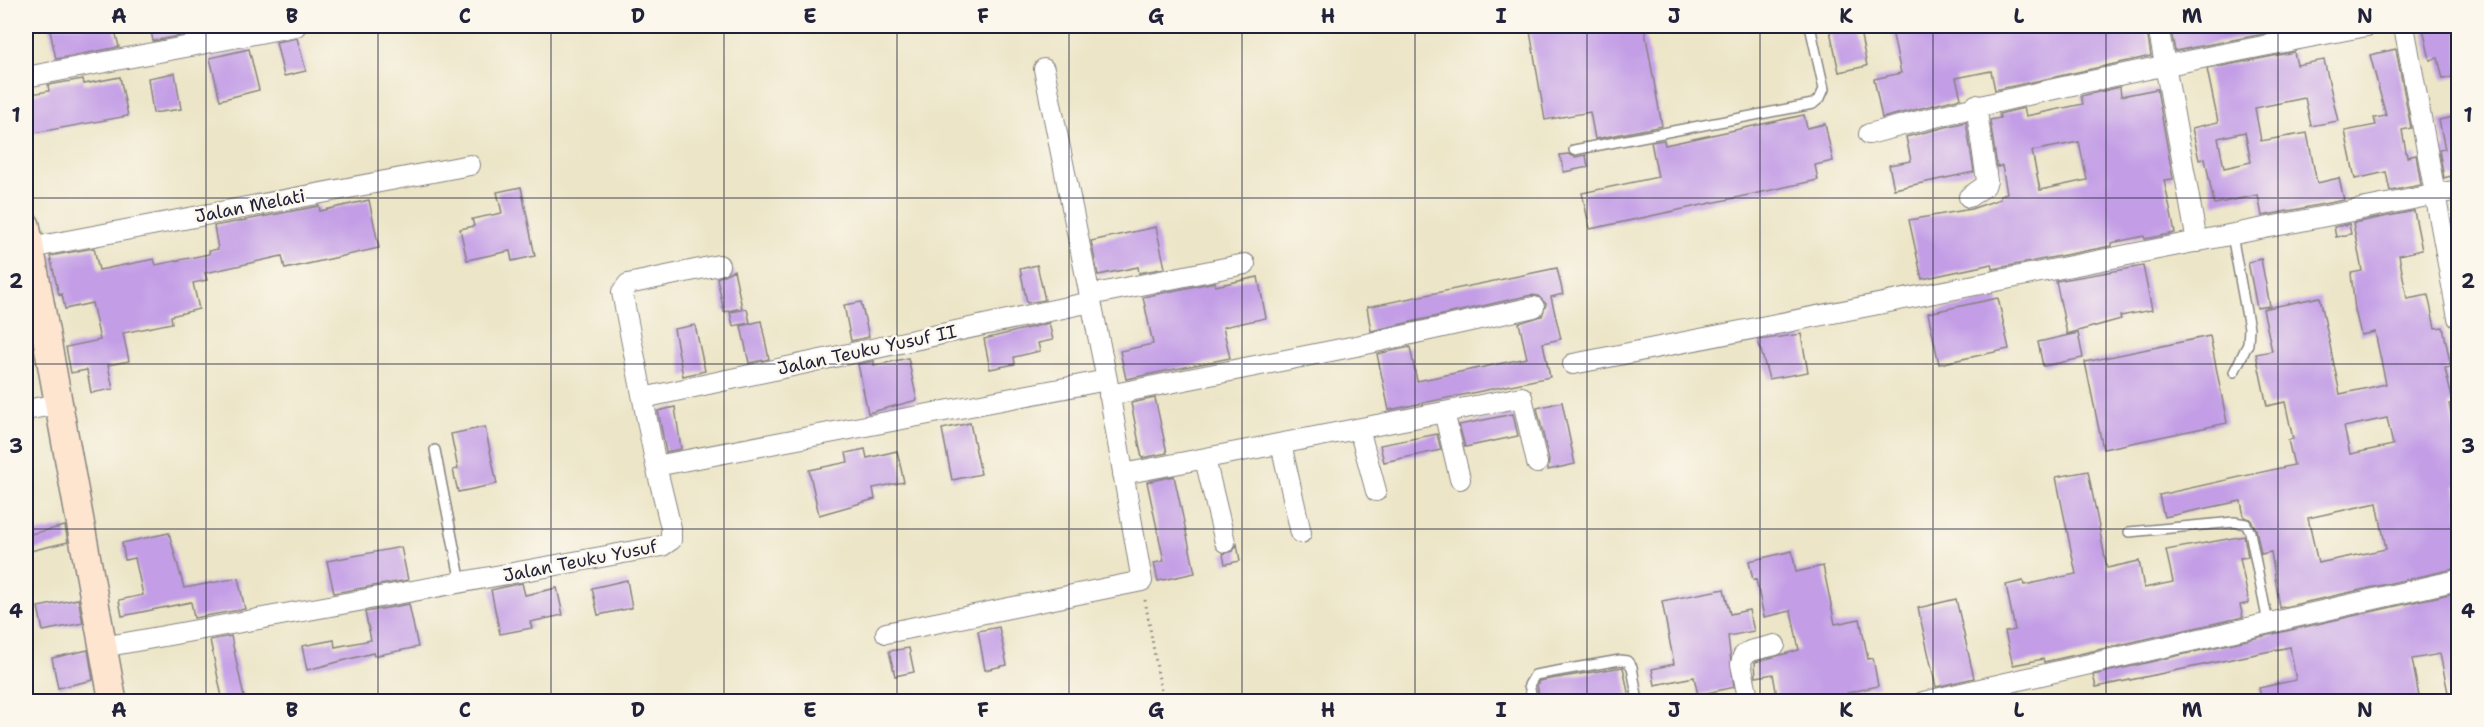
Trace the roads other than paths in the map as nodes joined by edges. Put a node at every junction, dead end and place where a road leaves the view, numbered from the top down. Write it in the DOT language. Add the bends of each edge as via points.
graph roads {
  1 [pos="296,26"];
  2 [pos="1810,26"];
  3 [pos="2158,26"];
  4 [pos="2367,26"];
  5 [pos="2404,26"];
  6 [pos="207,34"];
  7 [pos="2164,64"];
  8 [pos="1044,69"];
  9 [pos="26,77"];
  10 [pos="1976,105"];
  11 [pos="1869,134"];
  12 [pos="1574,150"];
  13 [pos="470,165"];
  14 [pos="2458,190"];
  15 [pos="2437,195"];
  16 [pos="1969,197"];
  17 [pos="2232,235"];
  18 [pos="2197,242"];
  19 [pos="29,253"];
  20 [pos="1245,264"];
  21 [pos="719,265"];
  22 [pos="1091,299"];
  23 [pos="1534,307"];
  24 [pos="2458,318"];
  25 [pos="1573,364"];
  26 [pos="2234,372"];
  27 [pos="1108,387"];
  28 [pos="643,398"];
  29 [pos="58,404"];
  30 [pos="26,410"];
  31 [pos="1444,412"];
  32 [pos="1359,429"];
  33 [pos="1281,444"];
  34 [pos="435,450"];
  35 [pos="1205,459"];
  36 [pos="1537,463"];
  37 [pos="656,466"];
  38 [pos="1123,474"];
  39 [pos="1461,479"];
  40 [pos="1376,491"];
  41 [pos="2129,532"];
  42 [pos="1301,533"];
  43 [pos="1225,542"];
  44 [pos="2458,580"];
  45 [pos="461,583"];
  46 [pos="2268,623"];
  47 [pos="886,633"];
  48 [pos="1775,645"];
  49 [pos="103,647"];
  50 [pos="1954,698"];
  51 [pos="113,702"];
  52 [pos="1533,702"];
  53 [pos="1638,702"];
  54 [pos="1749,702"];
  55 [pos="1923,702"];
  1 -- 6 [label="street"];
  2 -- 12 [label="lane" via="1824,88 1821,98 1813,104"];
  3 -- 7 [label="street"];
  4 -- 7 [label="street"];
  5 -- 15 [label="street"];
  6 -- 9 [label="street"];
  7 -- 10 [label="street"];
  7 -- 18 [label="street"];
  8 -- 22 [label="street"];
  10 -- 11 [label="street"];
  10 -- 16 [label="street" via="1987,181"];
  13 -- 19 [label="street, Jalan Melati"];
  14 -- 15 [label="street"];
  15 -- 17 [label="street"];
  15 -- 24 [label="street"];
  17 -- 18 [label="street"];
  17 -- 26 [label="lane" via="2249,328 2248,344"];
  18 -- 25 [label="street"];
  19 -- 29 [label="main road"];
  20 -- 22 [label="street, Jalan Teuku Yusuf II"];
  21 -- 28 [label="street" via="628,284 623,289 629,339"];
  22 -- 27 [label="street"];
  22 -- 28 [label="street, Jalan Teuku Yusuf II"];
  23 -- 27 [label="street" via="1366,344"];
  27 -- 37 [label="street"];
  27 -- 38 [label="street"];
  28 -- 37 [label="street"];
  29 -- 30 [label="street"];
  29 -- 49 [label="main road"];
  31 -- 32 [label="street"];
  31 -- 36 [label="street" via="1522,397"];
  31 -- 39 [label="street"];
  32 -- 33 [label="street"];
  32 -- 40 [label="street"];
  33 -- 35 [label="street"];
  33 -- 42 [label="street"];
  34 -- 45 [label="lane"];
  35 -- 38 [label="street"];
  35 -- 43 [label="street"];
  37 -- 45 [label="street, Jalan Teuku Yusuf" via="671,528 668,543"];
  38 -- 47 [label="street" via="1142,581"];
  41 -- 46 [label="lane" via="2246,524"];
  44 -- 46 [label="street"];
  45 -- 49 [label="street, Jalan Teuku Yusuf"];
  46 -- 50 [label="street"];
  48 -- 54 [label="street" via="1743,656 1741,664"];
  49 -- 51 [label="main road"];
  50 -- 55 [label="street"];
  52 -- 53 [label="lane" via="1529,685 1534,675 1620,660 1632,667"];
}
